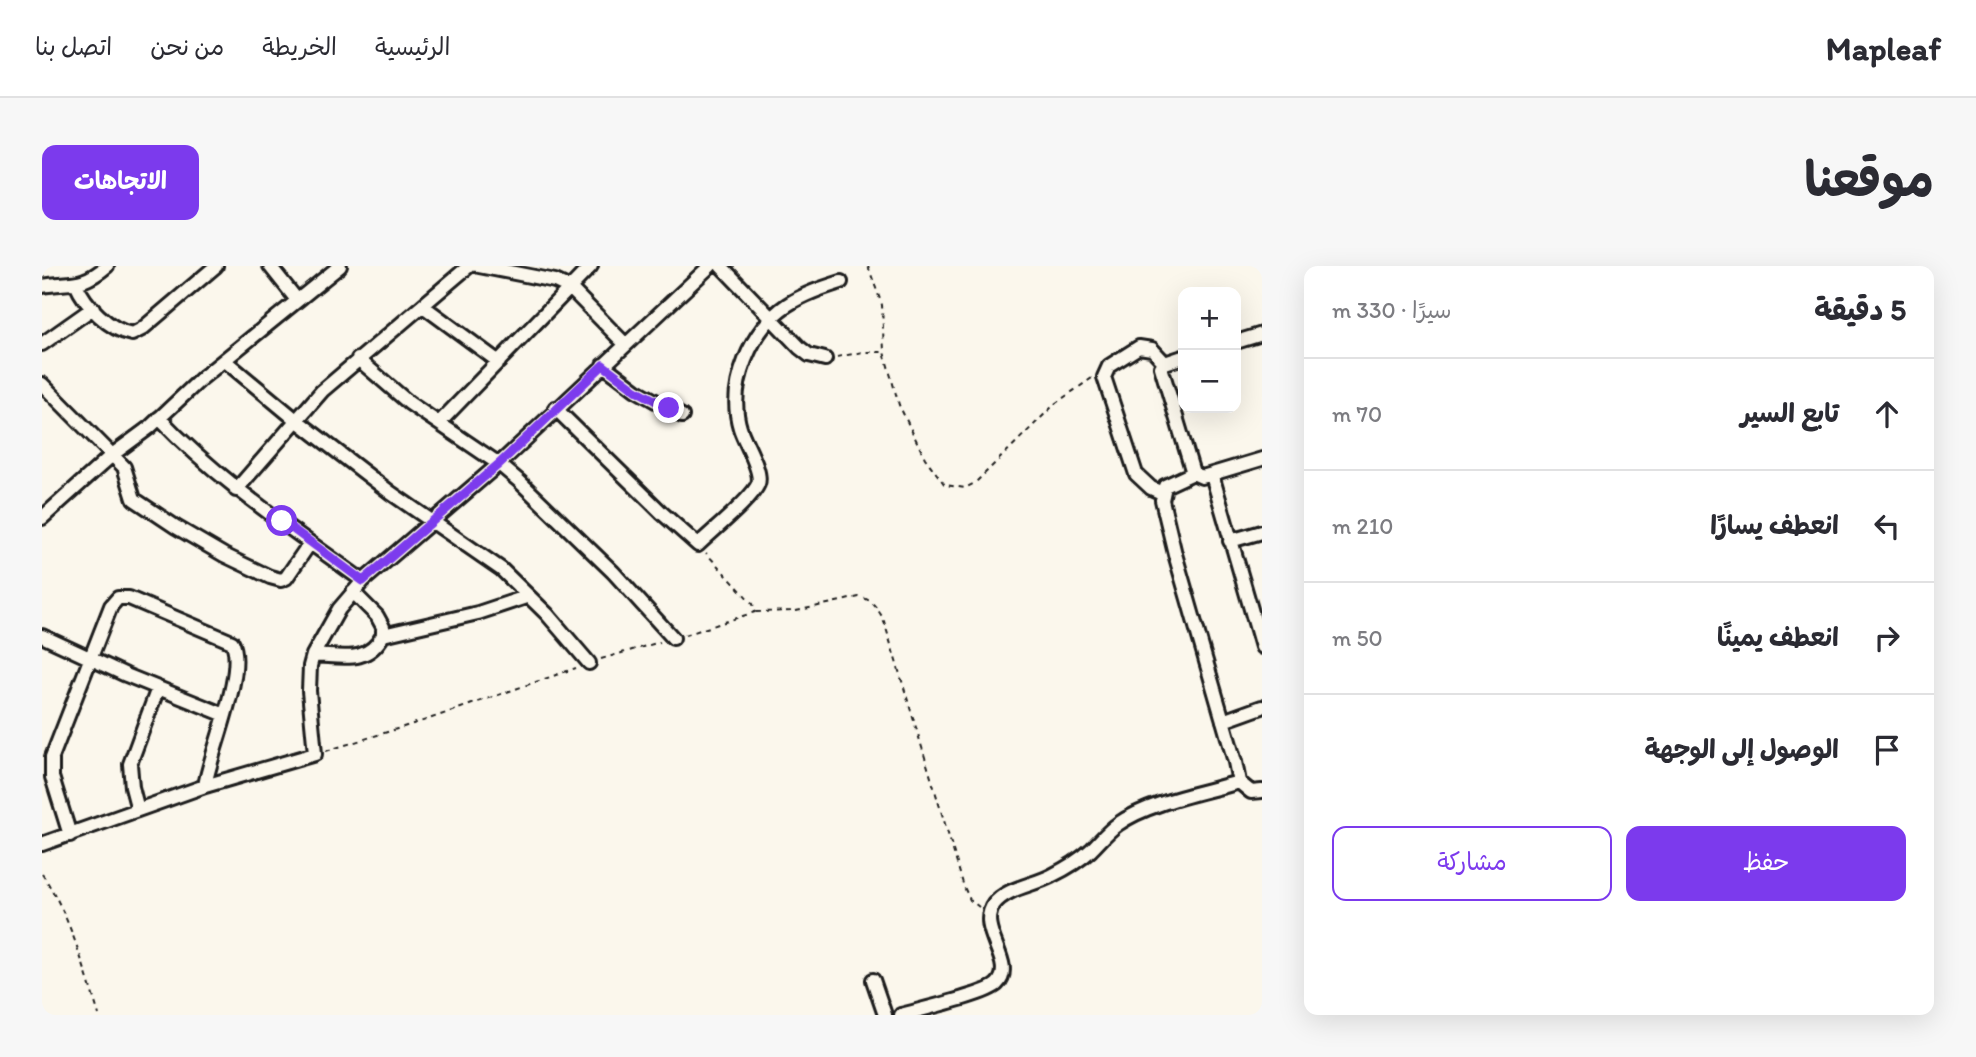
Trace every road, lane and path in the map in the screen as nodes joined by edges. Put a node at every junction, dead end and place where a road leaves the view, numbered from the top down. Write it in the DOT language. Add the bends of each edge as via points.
graph roads {
  1 [pos="107,266"];
  2 [pos="216,266"];
  3 [pos="270,266"];
  4 [pos="340,266"];
  5 [pos="469,266"];
  6 [pos="479,266"];
  7 [pos="591,266"];
  8 [pos="710,266"];
  9 [pos="721,266"];
  10 [pos="867,266"];
  11 [pos="841,282"];
  12 [pos="76,284"];
  13 [pos="42,286"];
  14 [pos="570,288"];
  15 [pos="297,300"];
  16 [pos="423,306"];
  17 [pos="93,308"];
  18 [pos="772,319"];
  19 [pos="1262,334"];
  20 [pos="1241,340"];
  21 [pos="625,344"];
  22 [pos="42,345"];
  23 [pos="884,352"];
  24 [pos="1178,358"];
  25 [pos="358,359"];
  26 [pos="825,359"];
  27 [pos="223,360"];
  28 [pos="499,362"];
  29 [pos="1165,362"];
  30 [pos="603,365"];
  31 [pos="1105,372"];
  32 [pos="42,384"];
  33 [pos="555,408"];
  34 [pos="682,416"];
  35 [pos="159,418"];
  36 [pos="295,419"];
  37 [pos="439,423"];
  38 [pos="112,456"];
  39 [pos="1262,458"];
  40 [pos="499,464"];
  41 [pos="1193,473"];
  42 [pos="1212,475"];
  43 [pos="236,490"];
  44 [pos="1162,493"];
  45 [pos="43,516"];
  46 [pos="433,521"];
  47 [pos="1262,532"];
  48 [pos="1230,541"];
  49 [pos="310,543"];
  50 [pos="698,545"];
  51 [pos="363,581"];
  52 [pos="353,592"];
  53 [pos="529,596"];
  54 [pos="755,612"];
  55 [pos="383,635"];
  56 [pos="42,636"];
  57 [pos="673,638"];
  58 [pos="1262,647"];
  59 [pos="313,655"];
  60 [pos="89,658"];
  61 [pos="589,663"];
  62 [pos="158,688"];
  63 [pos="1262,707"];
  64 [pos="225,715"];
  65 [pos="1223,721"];
  66 [pos="315,754"];
  67 [pos="1239,782"];
  68 [pos="205,786"];
  69 [pos="1262,791"];
  70 [pos="138,810"];
  71 [pos="70,835"];
  72 [pos="42,844"];
  73 [pos="42,874"];
  74 [pos="990,911"];
  75 [pos="873,980"];
  76 [pos="99,1015"];
  77 [pos="885,1015"];
  78 [pos="901,1015"];
  1 -- 12 [label="street"];
  2 -- 17 [label="street" via="136,333 117,328"];
  3 -- 15 [label="street"];
  4 -- 15 [label="street"];
  5 -- 16 [label="street"];
  6 -- 14 [label="street"];
  7 -- 14 [label="street"];
  8 -- 21 [label="street"];
  9 -- 18 [label="street"];
  10 -- 23 [label="path" via="882,305"];
  11 -- 18 [label="street" via="800,297"];
  12 -- 13 [label="street"];
  12 -- 17 [label="street"];
  14 -- 21 [label="street"];
  14 -- 28 [label="street"];
  15 -- 27 [label="street"];
  16 -- 25 [label="street"];
  16 -- 28 [label="street"];
  17 -- 22 [label="street"];
  18 -- 26 [label="street" via="809,355"];
  18 -- 50 [label="street" via="749,350 737,397 740,428 759,474 758,485"];
  19 -- 20 [label="street"];
  21 -- 30 [label="street"];
  23 -- 26 [label="path"];
  23 -- 31 [label="path" via="899,405 925,458 944,485 954,488 975,484 1056,403"];
  24 -- 29 [label="street"];
  25 -- 36 [label="street"];
  25 -- 37 [label="street"];
  27 -- 35 [label="street"];
  27 -- 36 [label="street"];
  28 -- 37 [label="street"];
  29 -- 31 [label="street" via="1152,349 1139,347"];
  29 -- 41 [label="street" via="1162,374"];
  30 -- 33 [label="street"];
  30 -- 34 [label="street"];
  31 -- 44 [label="street" via="1133,466 1146,484"];
  32 -- 38 [label="street"];
  33 -- 40 [label="street"];
  33 -- 50 [label="street"];
  35 -- 38 [label="street"];
  35 -- 43 [label="street"];
  36 -- 43 [label="street"];
  36 -- 46 [label="street"];
  37 -- 40 [label="street"];
  38 -- 45 [label="street"];
  38 -- 49 [label="street" via="124,467 134,499 270,577 286,578"];
  39 -- 42 [label="street"];
  40 -- 46 [label="street"];
  40 -- 57 [label="street" via="613,572"];
  41 -- 42 [label="street"];
  41 -- 44 [label="street" via="1167,484"];
  42 -- 48 [label="street"];
  43 -- 49 [label="street"];
  44 -- 65 [label="street"];
  46 -- 51 [label="street"];
  46 -- 53 [label="street" via="501,569"];
  47 -- 48 [label="street"];
  48 -- 58 [label="street"];
  49 -- 51 [label="street"];
  50 -- 54 [label="path" via="753,604"];
  51 -- 52 [label="street"];
  52 -- 55 [label="street" via="377,616"];
  52 -- 59 [label="street"];
  53 -- 55 [label="street"];
  53 -- 61 [label="street"];
  54 -- 57 [label="path"];
  54 -- 74 [label="path" via="796,611 859,597 874,604 883,618 964,887 975,905"];
  55 -- 59 [label="street" via="361,656"];
  56 -- 60 [label="street"];
  57 -- 61 [label="path"];
  59 -- 66 [label="street" via="309,691"];
  60 -- 62 [label="street"];
  60 -- 64 [label="street" via="111,606 118,598 129,598 232,642 236,658"];
  60 -- 71 [label="street" via="52,757 52,777"];
  61 -- 66 [label="path"];
  62 -- 64 [label="street"];
  62 -- 70 [label="street" via="130,764"];
  63 -- 65 [label="street"];
  64 -- 68 [label="street"];
  65 -- 67 [label="street"];
  66 -- 68 [label="street"];
  67 -- 69 [label="street" via="1251,792"];
  67 -- 74 [label="street" via="1130,817 1080,860 1003,896"];
  68 -- 70 [label="street"];
  70 -- 71 [label="street"];
  71 -- 72 [label="street"];
  73 -- 76 [label="path" via="72,936"];
  74 -- 78 [label="street" via="990,929 1003,971 998,985"];
  75 -- 77 [label="street"];
}
